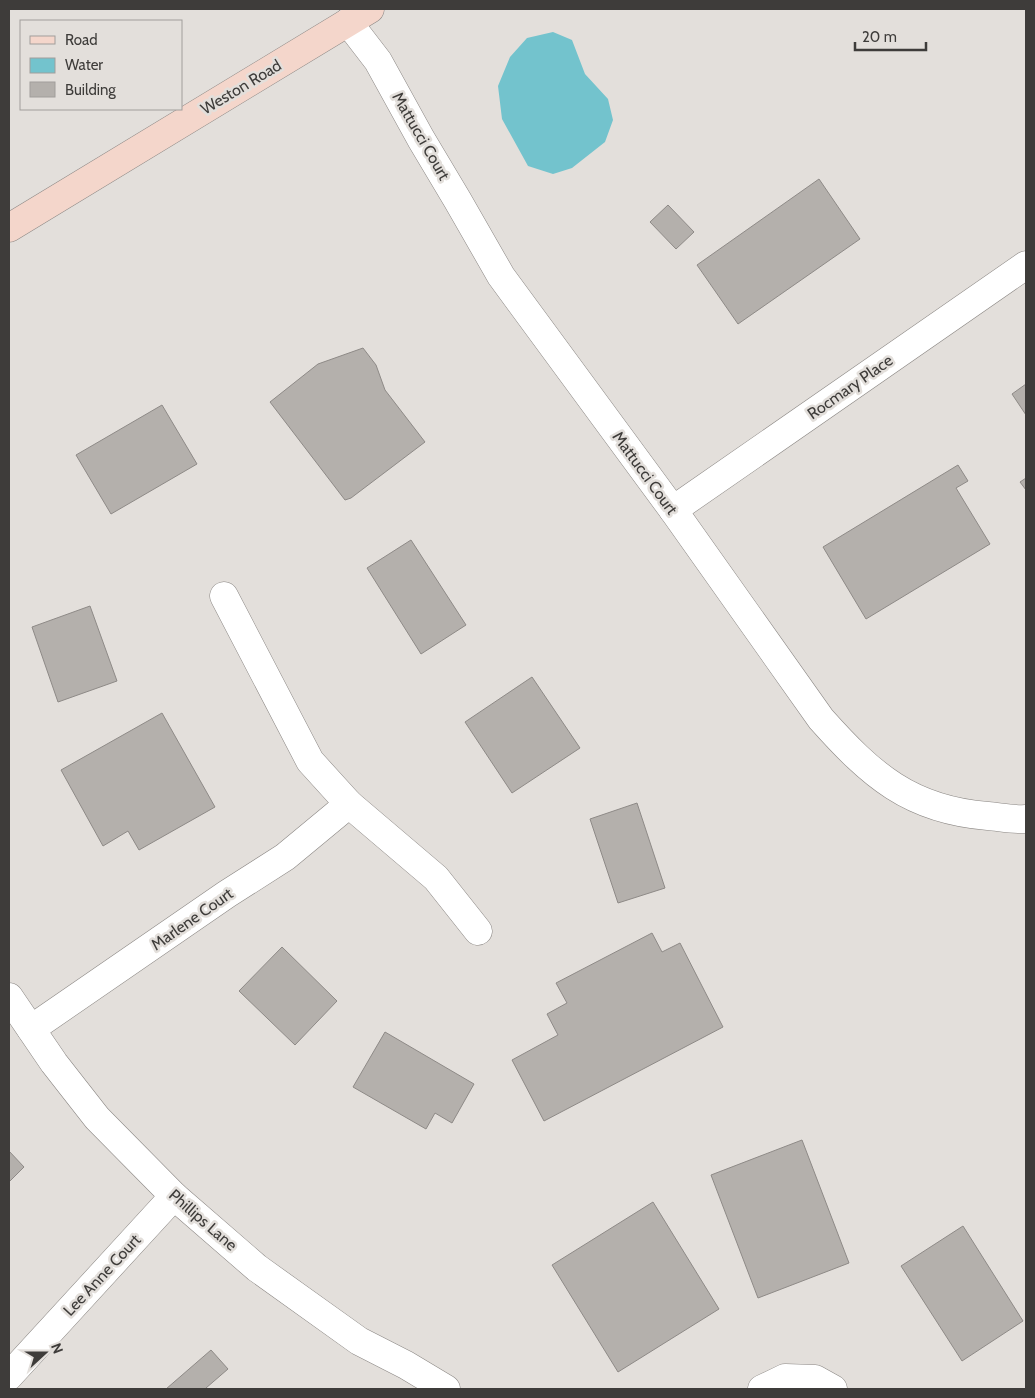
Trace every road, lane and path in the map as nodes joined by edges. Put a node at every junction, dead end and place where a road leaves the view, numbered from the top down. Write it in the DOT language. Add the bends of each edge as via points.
graph roads {
  1 [pos="359,15"];
  2 [pos="9,228"];
  3 [pos="1026,265"];
  4 [pos="673,510"];
  5 [pos="224,596"];
  6 [pos="349,804"];
  7 [pos="1026,819"];
  8 [pos="478,931"];
  9 [pos="9,997"];
  10 [pos="31,1029"];
  11 [pos="174,1196"];
  12 [pos="9,1376"];
  13 [pos="446,1389"];
  14 [pos="762,1389"];
  15 [pos="834,1389"];
  1 -- 2 [label="main road, Weston Road"];
  1 -- 4 [label="street, Mattucci Court" via="378,61 501,276"];
  3 -- 4 [label="street, Rocmary Place"];
  4 -- 7 [label="street, Mattucci Court" via="821,719 846,748 879,777 909,797 944,810"];
  5 -- 6 [label="street" via="310,761"];
  6 -- 8 [label="street" via="436,878"];
  6 -- 10 [label="street, Marlene Court" via="285,857"];
  9 -- 10 [label="street, Phillips Lane"];
  10 -- 11 [label="street, Phillips Lane" via="97,1118"];
  11 -- 12 [label="street, Lee Anne Court"];
  11 -- 13 [label="street, Phillips Lane" via="257,1268 359,1341"];
  14 -- 15 [label="street" via="785,1378 815,1379"];
}
